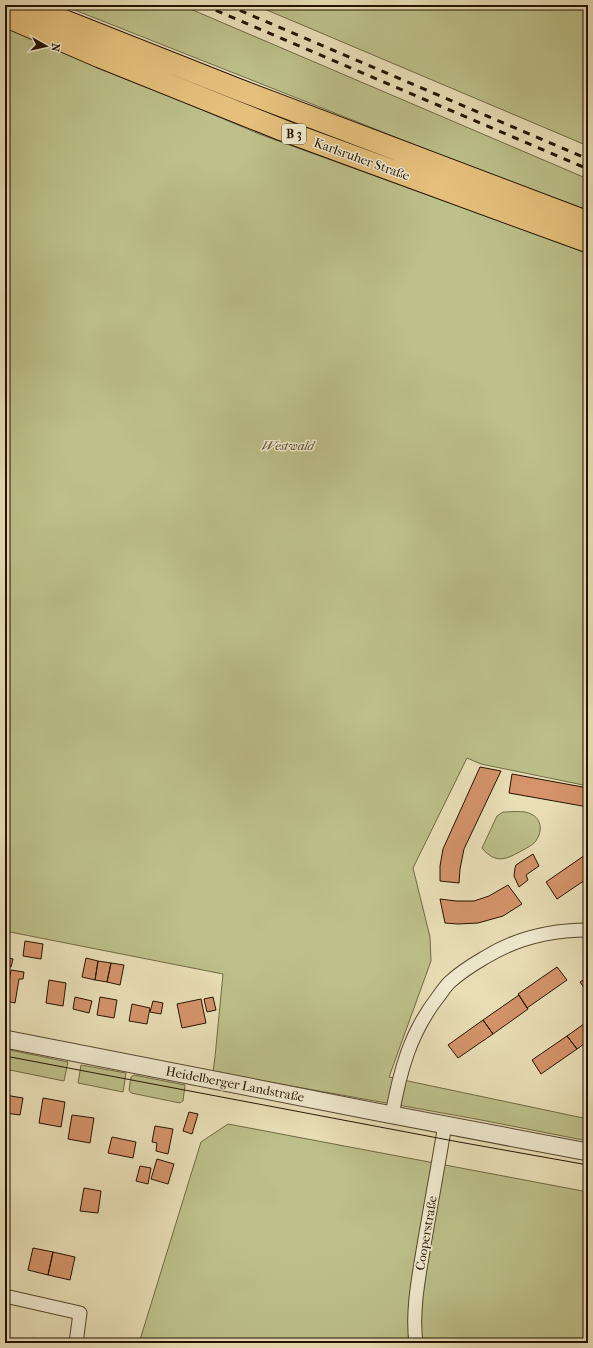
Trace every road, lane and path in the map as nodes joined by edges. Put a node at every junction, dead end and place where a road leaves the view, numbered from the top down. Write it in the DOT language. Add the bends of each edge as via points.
graph roads {
  1 [pos="25,5"];
  2 [pos="5,16"];
  3 [pos="588,222"];
  4 [pos="588,242"];
  5 [pos="588,930"];
  6 [pos="5,1039"];
  7 [pos="392,1115"];
  8 [pos="445,1124"];
  9 [pos="588,1152"];
  10 [pos="5,1296"];
  11 [pos="76,1343"];
  12 [pos="416,1343"];
  1 -- 3 [label="main road, Karlsruher Straße / B 3" via="236,89"];
  2 -- 4 [label="main road, Karlsruher Straße / B 3" via="100,58 282,130"];
  5 -- 7 [label="street" via="553,932 519,940 498,950 450,982 431,1006 409,1046 399,1078"];
  6 -- 7 [label="street, Heidelberger Landstraße"];
  7 -- 8 [label="street, Heidelberger Landstraße"];
  8 -- 9 [label="street, Heidelberger Landstraße"];
  8 -- 12 [label="street, Cooperstraße" via="418,1277"];
  10 -- 11 [label="street" via="80,1313"];
}
